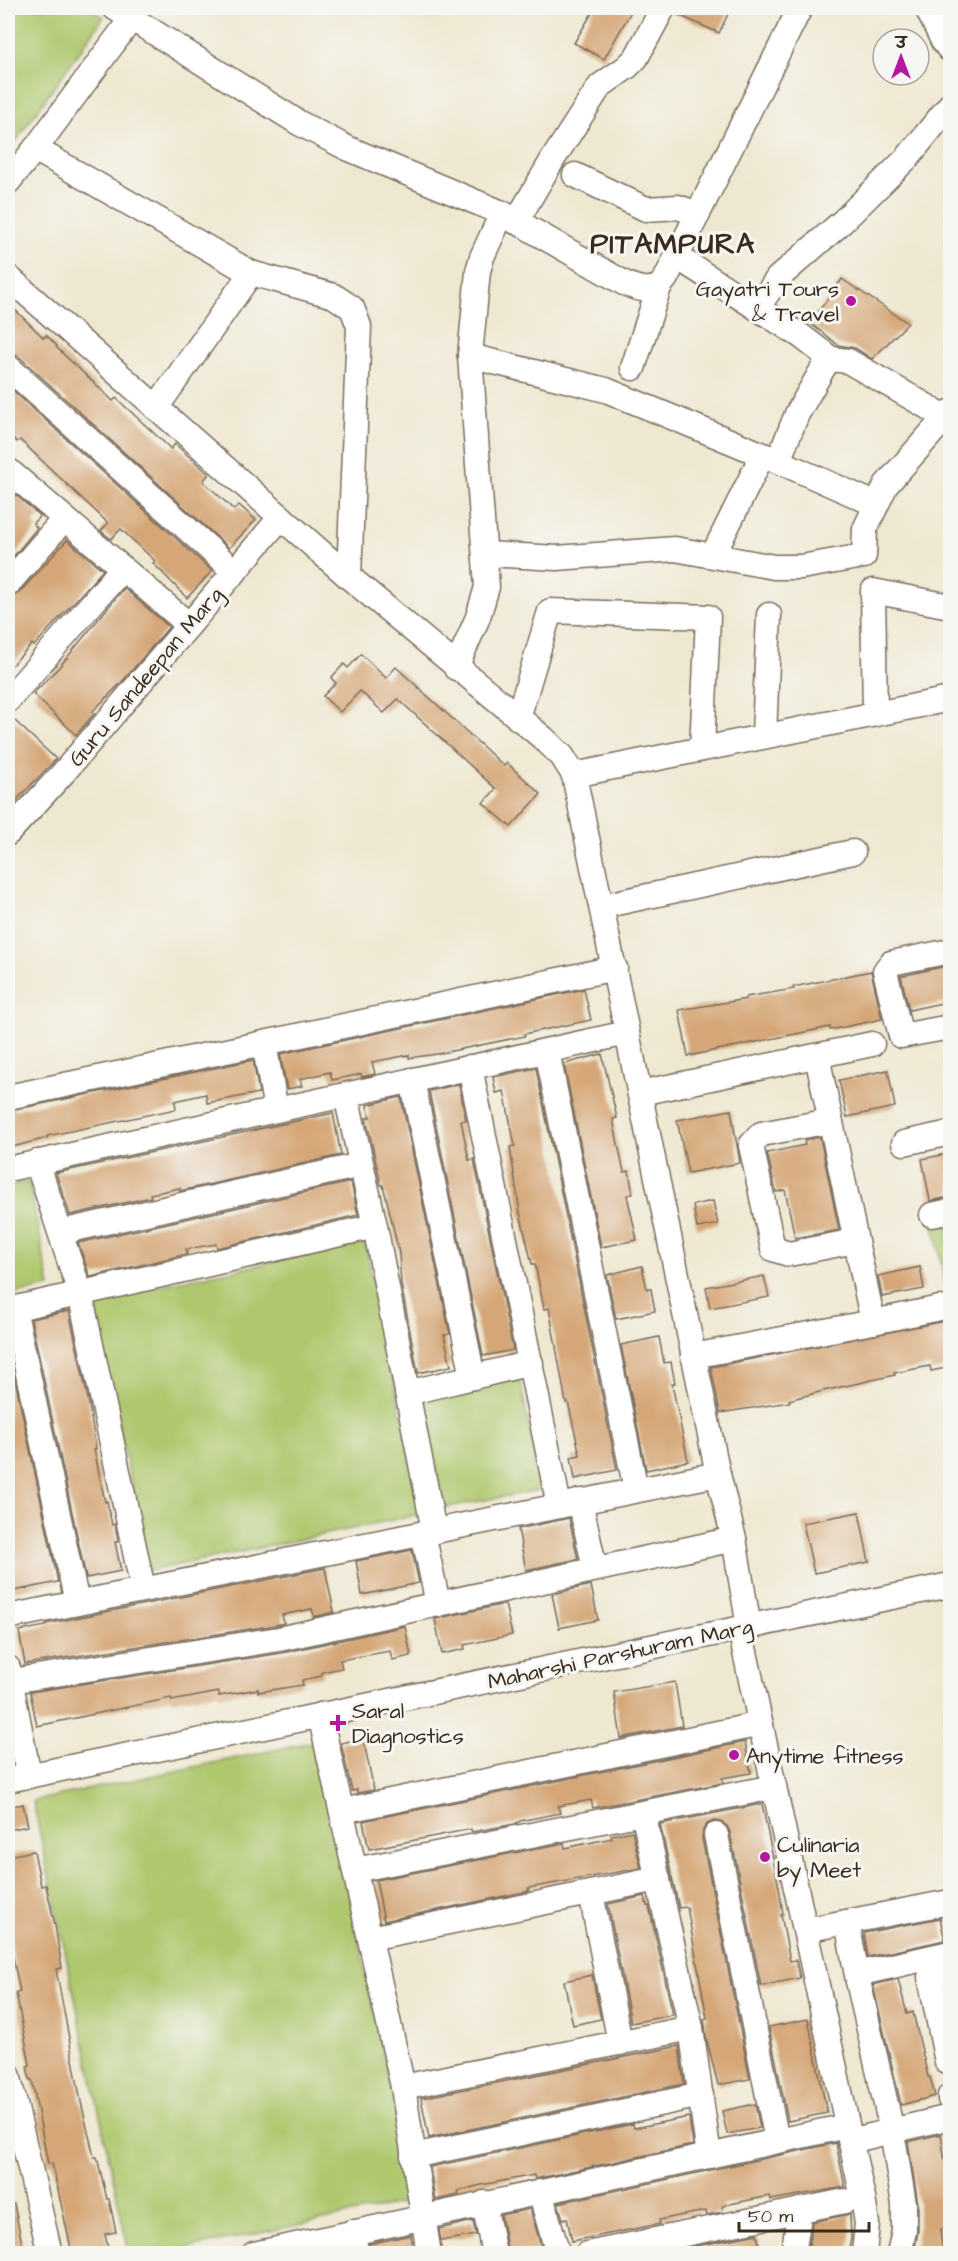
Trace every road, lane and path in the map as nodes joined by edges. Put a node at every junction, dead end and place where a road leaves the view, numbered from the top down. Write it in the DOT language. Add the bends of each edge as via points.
graph roads {
  1 [pos="663,8"];
  2 [pos="800,8"];
  3 [pos="927,8"];
  4 [pos="124,13"];
  5 [pos="948,41"];
  6 [pos="951,105"];
  7 [pos="35,149"];
  8 [pos="575,176"];
  9 [pos="8,182"];
  10 [pos="698,214"];
  11 [pos="509,218"];
  12 [pos="677,257"];
  13 [pos="251,273"];
  14 [pos="8,277"];
  15 [pos="658,287"];
  16 [pos="757,308"];
  17 [pos="470,356"];
  18 [pos="831,359"];
  19 [pos="633,368"];
  20 [pos="9,372"];
  21 [pos="156,408"];
  22 [pos="949,415"];
  23 [pos="770,458"];
  24 [pos="10,477"];
  25 [pos="875,504"];
  26 [pos="281,517"];
  27 [pos="64,519"];
  28 [pos="486,554"];
  29 [pos="713,555"];
  30 [pos="122,569"];
  31 [pos="235,572"];
  32 [pos="349,577"];
  33 [pos="8,584"];
  34 [pos="951,606"];
  35 [pos="769,615"];
  36 [pos="189,625"];
  37 [pos="456,668"];
  38 [pos="951,699"];
  39 [pos="8,700"];
  40 [pos="875,714"];
  41 [pos="518,718"];
  42 [pos="765,736"];
  43 [pos="702,749"];
  44 [pos="574,775"];
  45 [pos="8,833"];
  46 [pos="853,852"];
  47 [pos="602,906"];
  48 [pos="951,951"];
  49 [pos="615,968"];
  50 [pos="951,1027"];
  51 [pos="627,1033"];
  52 [pos="264,1044"];
  53 [pos="872,1044"];
  54 [pos="547,1051"];
  55 [pos="817,1056"];
  56 [pos="470,1067"];
  57 [pos="412,1080"];
  58 [pos="640,1093"];
  59 [pos="346,1095"];
  60 [pos="8,1096"];
  61 [pos="276,1110"];
  62 [pos="830,1121"];
  63 [pos="951,1133"];
  64 [pos="904,1143"];
  65 [pos="38,1162"];
  66 [pos="362,1165"];
  67 [pos="8,1169"];
  68 [pos="375,1226"];
  69 [pos="60,1232"];
  70 [pos="855,1241"];
  71 [pos="81,1293"];
  72 [pos="940,1308"];
  73 [pos="11,1309"];
  74 [pos="873,1322"];
  75 [pos="693,1356"];
  76 [pos="531,1363"];
  77 [pos="473,1377"];
  78 [pos="407,1393"];
  79 [pos="718,1474"];
  80 [pos="636,1490"];
  81 [pos="570,1504"];
  82 [pos="428,1532"];
  83 [pos="734,1539"];
  84 [pos="595,1569"];
  85 [pos="951,1585"];
  86 [pos="143,1589"];
  87 [pos="77,1603"];
  88 [pos="438,1604"];
  89 [pos="8,1617"];
  90 [pos="745,1628"];
  91 [pos="9,1675"];
  92 [pos="320,1715"];
  93 [pos="761,1724"];
  94 [pos="18,1778"];
  95 [pos="774,1787"];
  96 [pos="342,1811"];
  97 [pos="643,1813"];
  98 [pos="716,1835"];
  99 [pos="355,1870"];
  100 [pos="657,1879"];
  101 [pos="591,1893"];
  102 [pos="950,1906"];
  103 [pos="847,1922"];
  104 [pos="805,1930"];
  105 [pos="370,1938"];
  106 [pos="951,1953"];
  107 [pos="951,1974"];
  108 [pos="858,1981"];
  109 [pos="691,2028"];
  110 [pos="620,2043"];
  111 [pos="951,2061"];
  112 [pos="8,2074"];
  113 [pos="403,2087"];
  114 [pos="700,2095"];
  115 [pos="951,2117"];
  116 [pos="892,2131"];
  117 [pos="849,2134"];
  118 [pos="777,2141"];
  119 [pos="413,2156"];
  120 [pos="710,2156"];
  121 [pos="540,2192"];
  122 [pos="845,2201"];
  123 [pos="484,2204"];
  124 [pos="800,2210"];
  125 [pos="422,2216"];
  126 [pos="355,2243"];
  127 [pos="291,2250"];
  128 [pos="50,2253"];
  129 [pos="254,2253"];
  130 [pos="429,2253"];
  131 [pos="494,2253"];
  132 [pos="558,2253"];
  133 [pos="587,2253"];
  134 [pos="793,2253"];
  135 [pos="864,2253"];
  136 [pos="899,2253"];
  1 -- 11 [label="street" via="636,58 600,86"];
  2 -- 10 [label="street"];
  3 -- 5 [label="street"];
  4 -- 7 [label="street"];
  4 -- 11 [label="street" via="299,123"];
  6 -- 16 [label="street" via="906,158 778,278"];
  7 -- 9 [label="street"];
  7 -- 13 [label="street"];
  8 -- 10 [label="street" via="646,209 678,207"];
  10 -- 12 [label="street"];
  11 -- 15 [label="street" via="624,283 638,289"];
  11 -- 17 [label="street" via="478,271"];
  12 -- 15 [label="street"];
  12 -- 16 [label="street"];
  13 -- 21 [label="street"];
  13 -- 32 [label="street" via="334,296 352,308 359,326"];
  14 -- 21 [label="street"];
  15 -- 19 [label="street"];
  16 -- 18 [label="street"];
  17 -- 23 [label="street" via="592,385"];
  17 -- 28 [label="street"];
  18 -- 22 [label="street" via="848,362"];
  18 -- 23 [label="street"];
  20 -- 31 [label="street"];
  21 -- 26 [label="street"];
  22 -- 25 [label="street" via="886,484"];
  23 -- 25 [label="street"];
  23 -- 29 [label="street"];
  24 -- 27 [label="street"];
  25 -- 29 [label="street" via="865,529 864,556 801,567 774,567"];
  26 -- 31 [label="street, Guru Sandeepan Marg"];
  26 -- 32 [label="street"];
  27 -- 30 [label="street"];
  27 -- 33 [label="street"];
  28 -- 29 [label="street" via="557,558 662,548"];
  28 -- 37 [label="street" via="487,587"];
  30 -- 36 [label="street"];
  30 -- 39 [label="street"];
  31 -- 36 [label="street, Guru Sandeepan Marg"];
  32 -- 37 [label="street"];
  34 -- 40 [label="street" via="873,591"];
  35 -- 42 [label="street"];
  36 -- 45 [label="street, Guru Sandeepan Marg"];
  37 -- 41 [label="street"];
  38 -- 40 [label="street"];
  40 -- 42 [label="street"];
  41 -- 43 [label="street" via="550,611 708,617"];
  41 -- 44 [label="street" via="562,756"];
  42 -- 43 [label="street"];
  43 -- 44 [label="street"];
  44 -- 47 [label="street"];
  46 -- 47 [label="street"];
  47 -- 49 [label="street"];
  48 -- 50 [label="street" via="891,963 885,971 901,1036"];
  49 -- 51 [label="street"];
  49 -- 52 [label="street"];
  51 -- 54 [label="street"];
  51 -- 58 [label="street"];
  52 -- 60 [label="street"];
  52 -- 61 [label="street"];
  53 -- 55 [label="street"];
  54 -- 56 [label="street"];
  54 -- 80 [label="street"];
  55 -- 58 [label="street"];
  55 -- 62 [label="street"];
  56 -- 57 [label="street"];
  56 -- 76 [label="street"];
  57 -- 59 [label="street"];
  57 -- 77 [label="street"];
  58 -- 75 [label="street"];
  59 -- 61 [label="street"];
  59 -- 66 [label="street"];
  61 -- 65 [label="street"];
  62 -- 70 [label="street"];
  62 -- 70 [label="street" via="761,1134 751,1145 773,1249 789,1254"];
  63 -- 64 [label="street"];
  65 -- 67 [label="street"];
  65 -- 69 [label="street"];
  66 -- 68 [label="street"];
  66 -- 69 [label="street"];
  68 -- 71 [label="street"];
  68 -- 78 [label="street"];
  69 -- 71 [label="street"];
  70 -- 74 [label="street"];
  71 -- 73 [label="street"];
  71 -- 86 [label="street"];
  72 -- 74 [label="street"];
  73 -- 87 [label="street"];
  74 -- 75 [label="street"];
  75 -- 79 [label="street"];
  76 -- 77 [label="street"];
  76 -- 81 [label="street"];
  77 -- 78 [label="street"];
  78 -- 82 [label="street"];
  79 -- 80 [label="street"];
  79 -- 83 [label="street"];
  80 -- 81 [label="street"];
  81 -- 82 [label="street"];
  81 -- 84 [label="street"];
  82 -- 86 [label="street"];
  82 -- 88 [label="street"];
  83 -- 84 [label="street"];
  83 -- 90 [label="street"];
  84 -- 88 [label="street"];
  85 -- 90 [label="street, Maharshi Parshuram Marg"];
  86 -- 87 [label="street"];
  87 -- 89 [label="street"];
  88 -- 91 [label="street" via="279,1639"];
  90 -- 92 [label="street, Maharshi Parshuram Marg"];
  90 -- 93 [label="street"];
  91 -- 94 [label="street"];
  92 -- 94 [label="street, Maharshi Parshuram Marg"];
  92 -- 96 [label="street"];
  93 -- 95 [label="street"];
  93 -- 96 [label="street"];
  95 -- 97 [label="street"];
  95 -- 104 [label="street"];
  96 -- 99 [label="street"];
  97 -- 99 [label="street"];
  97 -- 100 [label="street"];
  98 -- 118 [label="street"];
  99 -- 105 [label="street"];
  100 -- 101 [label="street"];
  100 -- 109 [label="street"];
  101 -- 105 [label="street"];
  101 -- 110 [label="street"];
  102 -- 103 [label="street"];
  103 -- 104 [label="street"];
  103 -- 108 [label="street"];
  104 -- 117 [label="street"];
  105 -- 113 [label="street"];
  106 -- 108 [label="street" via="870,1971"];
  107 -- 111 [label="street" via="930,1977 947,2062"];
  108 -- 116 [label="street"];
  109 -- 110 [label="street"];
  109 -- 114 [label="street"];
  110 -- 113 [label="street"];
  112 -- 128 [label="street"];
  113 -- 119 [label="street"];
  114 -- 119 [label="street"];
  114 -- 120 [label="street"];
  115 -- 116 [label="street"];
  116 -- 117 [label="street"];
  116 -- 136 [label="street" via="905,2217"];
  117 -- 118 [label="street"];
  117 -- 135 [label="street" via="867,2223"];
  118 -- 120 [label="street"];
  119 -- 125 [label="street"];
  120 -- 121 [label="street"];
  121 -- 123 [label="street"];
  121 -- 132 [label="street"];
  122 -- 124 [label="street"];
  123 -- 125 [label="street"];
  123 -- 131 [label="street"];
  124 -- 133 [label="street"];
  124 -- 134 [label="street"];
  125 -- 126 [label="street"];
  125 -- 130 [label="street"];
  126 -- 127 [label="street"];
  127 -- 129 [label="street"];
}
